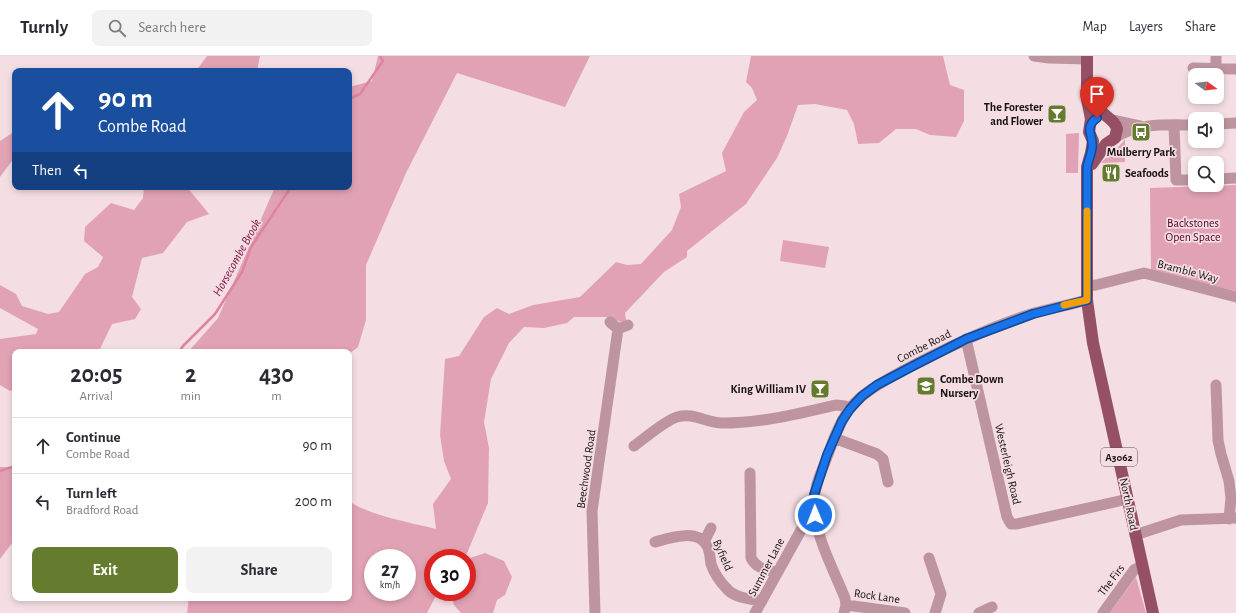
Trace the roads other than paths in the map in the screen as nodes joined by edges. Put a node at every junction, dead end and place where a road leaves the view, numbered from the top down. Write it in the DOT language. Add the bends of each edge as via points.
graph roads {
  1 [pos="1034,56"];
  2 [pos="1216,56"];
  3 [pos="1087,57"];
  4 [pos="1216,68"];
  5 [pos="1224,68"];
  6 [pos="1236,68"];
  7 [pos="1088,74"];
  8 [pos="1110,118"];
  9 [pos="1236,123"];
  10 [pos="1224,124"];
  11 [pos="1174,125"];
  12 [pos="1188,125"];
  13 [pos="1146,127"];
  14 [pos="1090,131"];
  15 [pos="1110,141"];
  16 [pos="1236,178"];
  17 [pos="1224,179"];
  18 [pos="1188,180"];
  19 [pos="1087,181"];
  20 [pos="1086,286"];
  21 [pos="1236,297"];
  22 [pos="1087,300"];
  23 [pos="619,325"];
  24 [pos="966,339"];
  25 [pos="1216,385"];
  26 [pos="850,409"];
  27 [pos="834,438"];
  28 [pos="634,446"];
  29 [pos="750,473"];
  30 [pos="888,482"];
  31 [pos="1128,499"];
  32 [pos="815,515"];
  33 [pos="1232,519"];
  34 [pos="711,528"];
  35 [pos="1135,535"];
  36 [pos="655,542"];
  37 [pos="704,542"];
  38 [pos="929,558"];
  39 [pos="1142,566"];
  40 [pos="777,573"];
  41 [pos="762,601"];
  42 [pos="992,607"];
  43 [pos="845,609"];
  44 [pos="595,613"];
  45 [pos="755,613"];
  46 [pos="905,613"];
  47 [pos="935,613"];
  48 [pos="979,613"];
  49 [pos="1103,613"];
  50 [pos="1153,613"];
  1 -- 3 [label="street"];
  2 -- 4 [label="street"];
  3 -- 7 [label="main road, A3062"];
  5 -- 6 [label="street"];
  7 -- 8 [label="main road, A3062" via="1094,98"];
  7 -- 14 [label="main road, A3062"];
  8 -- 13 [label="street"];
  8 -- 14 [label="main road" via="1097,118 1093,121"];
  8 -- 15 [label="main road, A3062" via="1117,130"];
  9 -- 10 [label="street"];
  11 -- 12 [label="street"];
  11 -- 13 [label="street"];
  11 -- 18 [label="street" via="1176,180"];
  13 -- 15 [label="street" via="1130,129"];
  14 -- 15 [label="main road" via="1093,140 1098,143"];
  14 -- 19 [label="main road, A3062" via="1092,147"];
  15 -- 19 [label="main road, A3062" via="1091,164"];
  16 -- 17 [label="street"];
  19 -- 20 [label="main road, A3062"];
  20 -- 21 [label="street, Bramble Way" via="1144,274"];
  20 -- 22 [label="main road, A3062"];
  22 -- 24 [label="street, Combe Road" via="1033,314"];
  22 -- 31 [label="main road, North Road / A3062"];
  23 -- 44 [label="street, Beechwood Road" via="592,511"];
  24 -- 26 [label="street, Combe Road" via="877,385"];
  24 -- 31 [label="street, Westerleigh Road" via="1007,517 1011,524"];
  25 -- 33 [label="street" via="1218,440 1229,481"];
  26 -- 27 [label="street, Combe Road"];
  26 -- 28 [label="street" via="836,405 774,419 742,423 710,423 697,417 676,417"];
  27 -- 30 [label="street" via="877,454 883,459"];
  27 -- 32 [label="street, Combe Road" via="814,495"];
  29 -- 40 [label="street" via="751,558 759,567"];
  31 -- 35 [label="main road, North Road / A3062"];
  32 -- 40 [label="street, Summer Lane" via="804,523"];
  32 -- 43 [label="street, Combe Road" via="845,598"];
  33 -- 35 [label="street" via="1181,520"];
  34 -- 37 [label="street"];
  35 -- 39 [label="main road, North Road / A3062"];
  36 -- 37 [label="street, Byfield" via="689,536 697,537"];
  37 -- 41 [label="street, Byfield" via="713,570 728,590 742,598"];
  38 -- 47 [label="street" via="940,594"];
  39 -- 49 [label="street, The Firs" via="1134,570"];
  39 -- 50 [label="main road, North Road / A3062"];
  40 -- 41 [label="street, Summer Lane"];
  41 -- 45 [label="street, Summer Lane"];
  42 -- 48 [label="street"];
  43 -- 46 [label="street, Rock Lane"];
}
